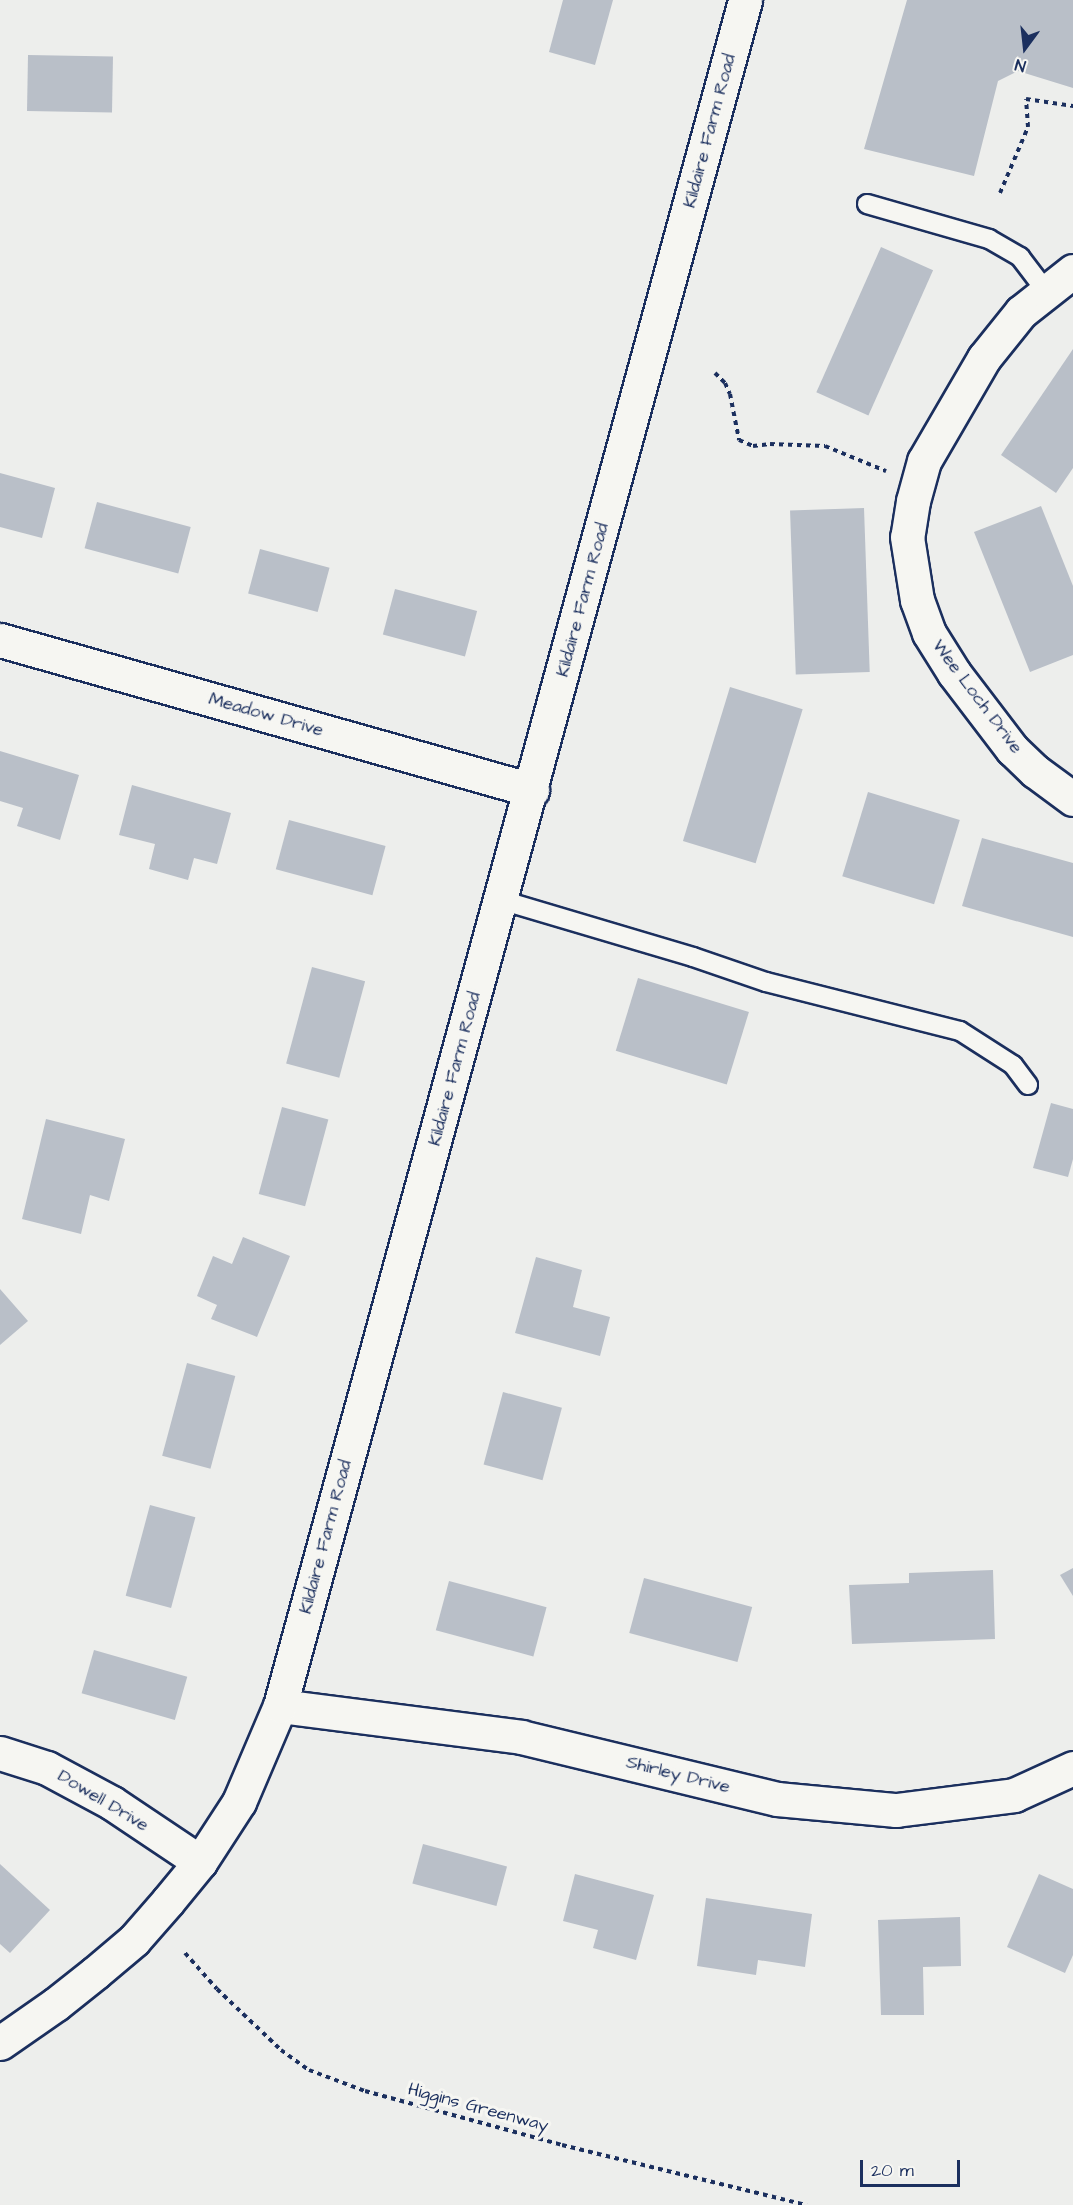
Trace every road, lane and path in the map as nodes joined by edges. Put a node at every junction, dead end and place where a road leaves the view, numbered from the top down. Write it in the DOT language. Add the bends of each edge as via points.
graph roads {
  1 [pos="746,0"];
  2 [pos="1073,106"];
  3 [pos="1000,193"];
  4 [pos="867,204"];
  5 [pos="1073,271"];
  6 [pos="1046,291"];
  7 [pos="715,373"];
  8 [pos="919,479"];
  9 [pos="0,640"];
  10 [pos="532,790"];
  11 [pos="1073,799"];
  12 [pos="501,900"];
  13 [pos="1028,1084"];
  14 [pos="280,1706"];
  15 [pos="0,1753"];
  16 [pos="1073,1768"];
  17 [pos="200,1862"];
  18 [pos="185,1953"];
  19 [pos="0,2043"];
  20 [pos="807,2205"];
  1 -- 10 [label="street, Kildaire Farm Road"];
  2 -- 3 [label="path" via="1026,99 1028,127"];
  4 -- 6 [label="lane" via="989,239 1020,257"];
  5 -- 6 [label="street, Wee Loch Drive"];
  6 -- 8 [label="street, Wee Loch Drive" via="1021,312 984,358 938,433"];
  7 -- 8 [label="path" via="729,394 739,440 753,446 825,446 886,471"];
  8 -- 11 [label="street, Wee Loch Drive" via="907,537 917,600 929,633 1011,749"];
  9 -- 10 [label="street, Meadow Drive"];
  10 -- 12 [label="street, Kildaire Farm Road"];
  12 -- 13 [label="lane" via="766,982 960,1031 1013,1065"];
  12 -- 14 [label="street, Kildaire Farm Road"];
  14 -- 16 [label="street, Shirley Drive" via="521,1737 777,1798 896,1810 1014,1795"];
  14 -- 17 [label="street, Kildaire Farm Road" via="239,1802"];
  15 -- 17 [label="street, Dowell Drive" via="47,1768 112,1803"];
  17 -- 19 [label="street, Kildaire Farm Road" via="134,1940 56,2004"];
  18 -- 20 [label="path, Higgins Greenway" via="281,2050 309,2070 365,2091 562,2145"];
}
